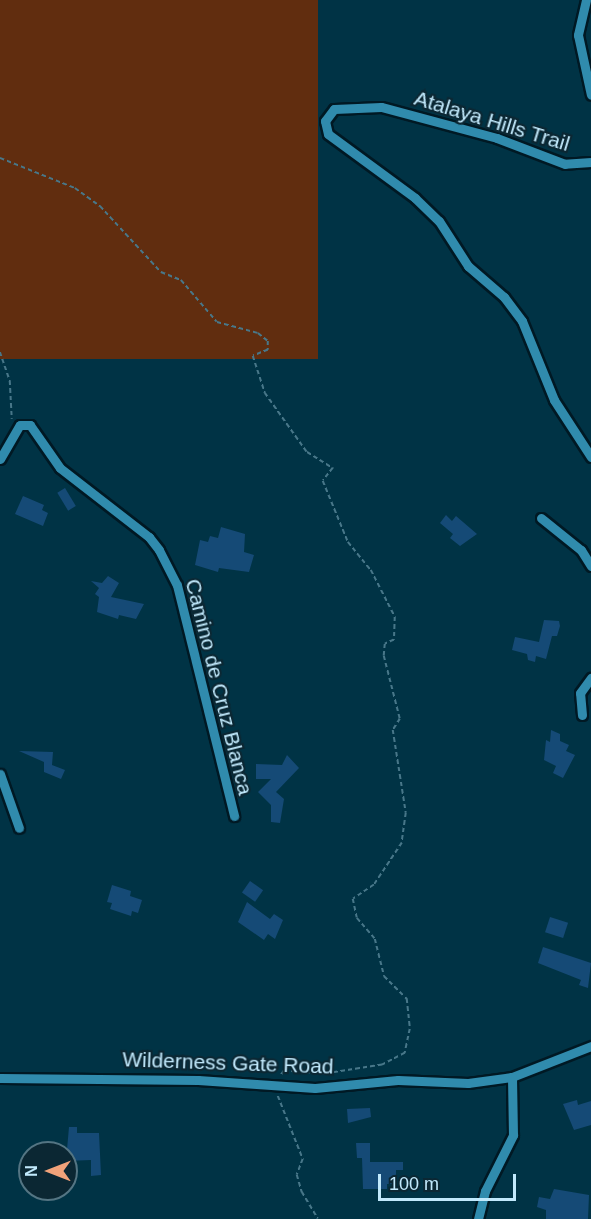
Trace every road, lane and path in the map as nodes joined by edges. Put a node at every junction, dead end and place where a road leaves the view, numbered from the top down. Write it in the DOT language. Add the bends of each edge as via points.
graph roads {
  1 [pos="586,0"];
  2 [pos="591,95"];
  3 [pos="0,158"];
  4 [pos="591,162"];
  5 [pos="0,352"];
  6 [pos="13,435"];
  7 [pos="591,457"];
  8 [pos="0,459"];
  9 [pos="541,518"];
  10 [pos="591,566"];
  11 [pos="591,678"];
  12 [pos="582,715"];
  13 [pos="0,774"];
  14 [pos="234,816"];
  15 [pos="19,828"];
  16 [pos="591,1046"];
  17 [pos="512,1077"];
  18 [pos="0,1078"];
  19 [pos="278,1086"];
  20 [pos="318,1219"];
  21 [pos="478,1219"];
  1 -- 2 [label="street" via="578,35"];
  3 -- 19 [label="path" via="75,188 100,206 161,272 181,280 217,322 258,333 268,342 268,350 253,356 265,393 307,452 333,468 323,481 344,532 371,570 395,617 394,640 385,644 384,656 399,719 393,730 406,813 402,843 374,885 353,898 357,918 375,939 384,976 407,999 410,1029 405,1053 382,1065 325,1074 284,1071"];
  4 -- 7 [label="street, Atalaya Hills Trail" via="565,164 497,138 381,107 334,109 325,121 328,134 415,198 439,221 468,266 516,313 534,343 558,409"];
  5 -- 6 [label="path" via="10,381"];
  6 -- 8 [label="street"];
  6 -- 14 [label="street, Camino de Cruz Blanca" via="20,425 30,425 60,468 149,537 170,568"];
  9 -- 10 [label="street" via="581,550"];
  11 -- 12 [label="street" via="580,693"];
  13 -- 15 [label="street"];
  16 -- 17 [label="street, Wilderness Gate Road"];
  17 -- 19 [label="street, Wilderness Gate Road" via="468,1083 398,1080 315,1088"];
  17 -- 21 [label="street" via="513,1135 485,1191"];
  18 -- 19 [label="street, Wilderness Gate Road" via="127,1078"];
  19 -- 20 [label="path" via="278,1097 303,1159 297,1175 302,1192"];
}
